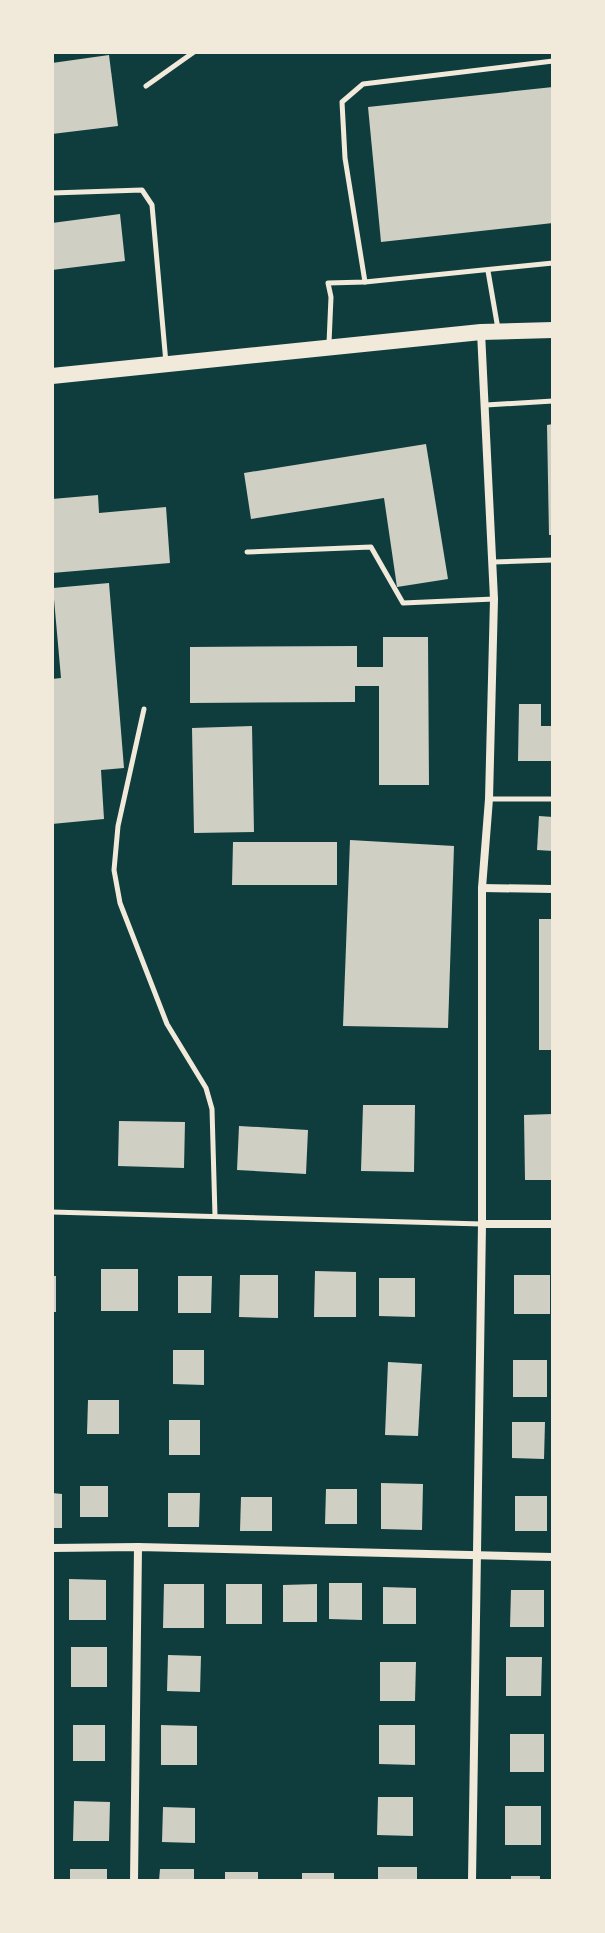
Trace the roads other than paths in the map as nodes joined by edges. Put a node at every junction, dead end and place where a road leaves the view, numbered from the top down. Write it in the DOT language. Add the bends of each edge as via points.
graph roads {
  1 [pos="194,52"];
  2 [pos="553,61"];
  3 [pos="146,86"];
  4 [pos="52,193"];
  5 [pos="553,263"];
  6 [pos="488,271"];
  7 [pos="365,282"];
  8 [pos="553,330"];
  9 [pos="490,332"];
  10 [pos="329,348"];
  11 [pos="166,364"];
  12 [pos="52,376"];
  13 [pos="553,401"];
  14 [pos="485,405"];
  15 [pos="247,552"];
  16 [pos="553,560"];
  17 [pos="492,562"];
  18 [pos="494,599"];
  19 [pos="144,709"];
  20 [pos="489,799"];
  21 [pos="553,799"];
  22 [pos="482,888"];
  23 [pos="553,889"];
  24 [pos="52,1212"];
  25 [pos="215,1216"];
  26 [pos="482,1224"];
  27 [pos="553,1224"];
  28 [pos="138,1547"];
  29 [pos="52,1548"];
  30 [pos="477,1555"];
  31 [pos="553,1557"];
  32 [pos="134,1881"];
  33 [pos="472,1881"];
  1 -- 3 [label="lane"];
  2 -- 7 [label="lane" via="363,84 342,102 345,158"];
  4 -- 11 [label="lane" via="142,190 152,205"];
  5 -- 6 [label="lane"];
  6 -- 7 [label="lane"];
  6 -- 9 [label="lane"];
  7 -- 10 [label="lane" via="328,283"];
  8 -- 9 [label="main road"];
  9 -- 10 [label="main road"];
  9 -- 14 [label="street"];
  10 -- 11 [label="main road"];
  11 -- 12 [label="main road"];
  13 -- 14 [label="lane"];
  14 -- 17 [label="street"];
  15 -- 18 [label="lane" via="371,547 403,603"];
  16 -- 17 [label="lane"];
  17 -- 18 [label="street"];
  18 -- 20 [label="street"];
  19 -- 25 [label="lane" via="118,826 114,870 120,903 167,1024 209,1098"];
  20 -- 21 [label="lane"];
  20 -- 22 [label="street"];
  22 -- 23 [label="street"];
  22 -- 26 [label="street"];
  24 -- 25 [label="lane"];
  25 -- 26 [label="lane"];
  26 -- 27 [label="street"];
  26 -- 30 [label="street"];
  28 -- 29 [label="street"];
  28 -- 30 [label="street"];
  28 -- 32 [label="street"];
  30 -- 31 [label="street"];
  30 -- 33 [label="street"];
}
